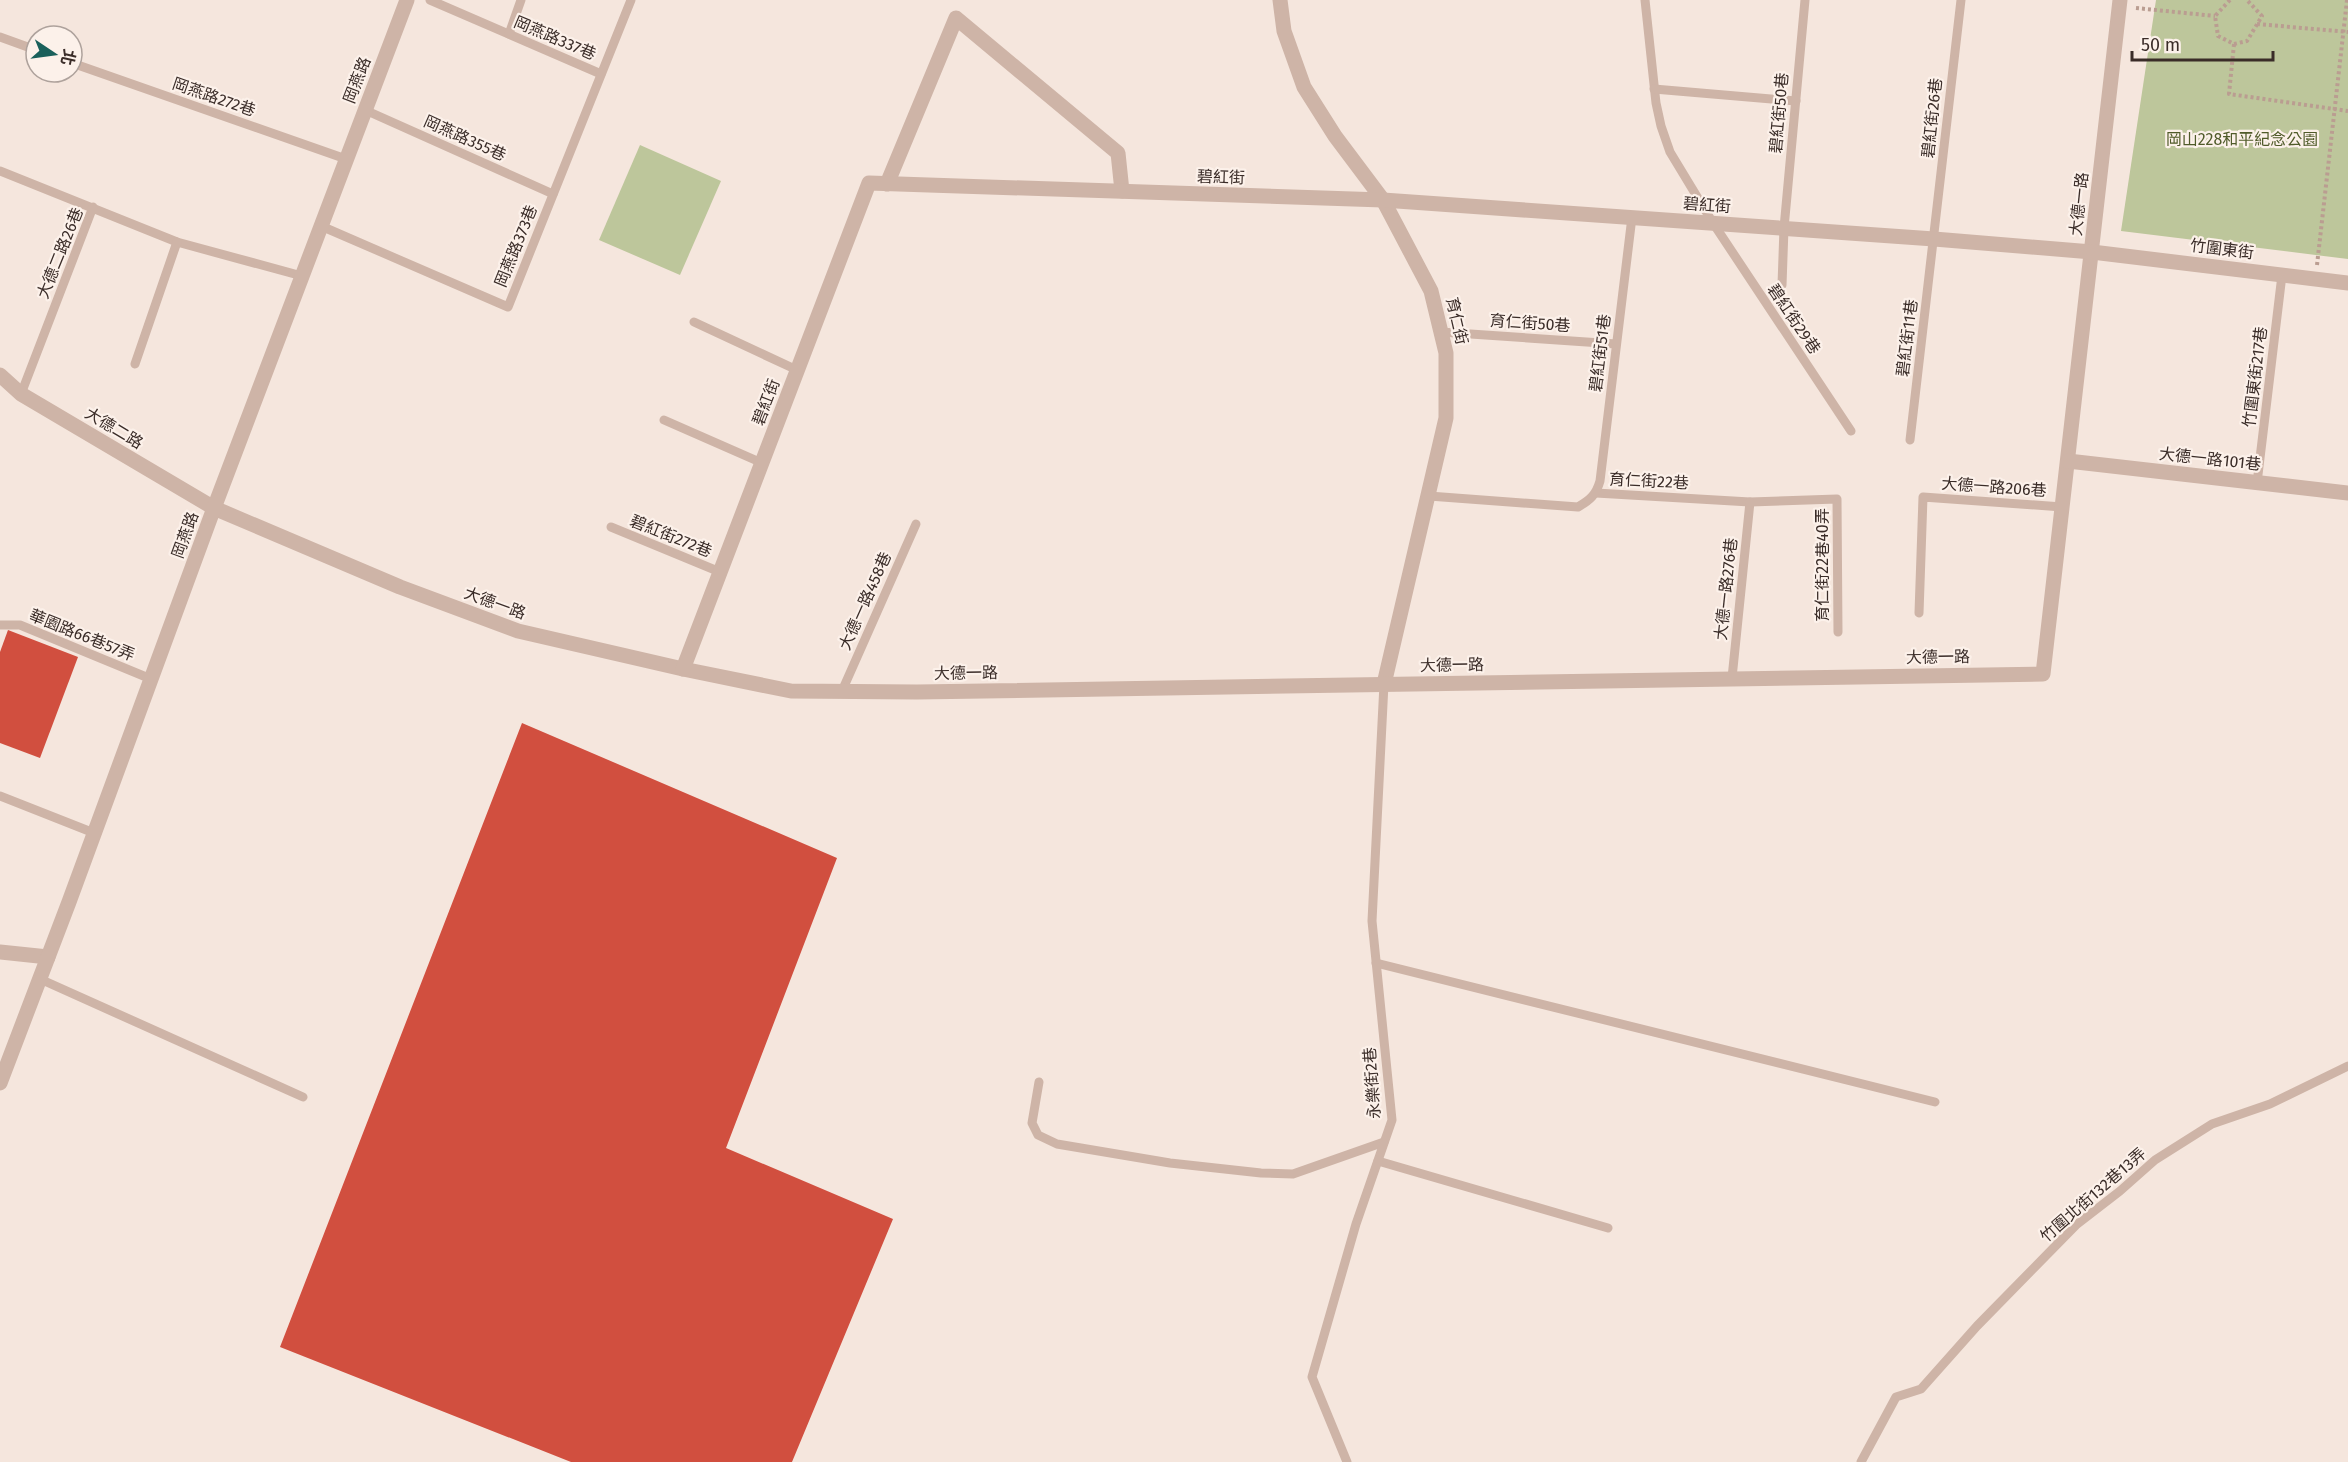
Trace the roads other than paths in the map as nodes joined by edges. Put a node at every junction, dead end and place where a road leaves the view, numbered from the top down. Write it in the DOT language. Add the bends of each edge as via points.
graph roads {
  1 [pos="407,0"];
  2 [pos="430,0"];
  3 [pos="521,0"];
  4 [pos="631,0"];
  5 [pos="1280,0"];
  6 [pos="1645,0"];
  7 [pos="1805,0"];
  8 [pos="1960,0"];
  9 [pos="2120,3"];
  10 [pos="509,34"];
  11 [pos="0,38"];
  12 [pos="24,46"];
  13 [pos="84,67"];
  14 [pos="601,74"];
  15 [pos="1654,89"];
  16 [pos="1796,100"];
  17 [pos="365,110"];
  18 [pos="346,159"];
  19 [pos="0,171"];
  20 [pos="887,183"];
  21 [pos="1122,191"];
  22 [pos="553,194"];
  23 [pos="1383,200"];
  24 [pos="93,207"];
  25 [pos="1632,218"];
  26 [pos="1713,223"];
  27 [pos="321,226"];
  28 [pos="1784,228"];
  29 [pos="1934,239"];
  30 [pos="177,242"];
  31 [pos="2092,252"];
  32 [pos="2282,275"];
  33 [pos="302,276"];
  34 [pos="2348,283"];
  35 [pos="1782,285"];
  36 [pos="694,322"];
  37 [pos="1441,332"];
  38 [pos="1616,344"];
  39 [pos="135,364"];
  40 [pos="797,370"];
  41 [pos="0,375"];
  42 [pos="21,394"];
  43 [pos="664,420"];
  44 [pos="1851,431"];
  45 [pos="1910,440"];
  46 [pos="2068,461"];
  47 [pos="762,463"];
  48 [pos="2257,483"];
  49 [pos="1596,493"];
  50 [pos="2348,493"];
  51 [pos="1429,496"];
  52 [pos="1837,498"];
  53 [pos="1750,502"];
  54 [pos="2062,507"];
  55 [pos="214,508"];
  56 [pos="916,524"];
  57 [pos="611,527"];
  58 [pos="720,572"];
  59 [pos="1919,613"];
  60 [pos="0,625"];
  61 [pos="1838,632"];
  62 [pos="683,669"];
  63 [pos="1732,678"];
  64 [pos="151,679"];
  65 [pos="1384,684"];
  66 [pos="842,691"];
  67 [pos="0,796"];
  68 [pos="94,833"];
  69 [pos="0,952"];
  70 [pos="48,957"];
  71 [pos="1376,963"];
  72 [pos="39,979"];
  73 [pos="2348,1066"];
  74 [pos="1039,1082"];
  75 [pos="0,1083"];
  76 [pos="303,1097"];
  77 [pos="1935,1102"];
  78 [pos="1384,1142"];
  79 [pos="1378,1161"];
  80 [pos="1608,1228"];
  81 [pos="1347,1462"];
  82 [pos="1861,1462"];
  1 -- 17 [label="street, 岡燕路"];
  2 -- 10 [label="lane, 岡燕路337巷"];
  3 -- 10 [label="lane"];
  4 -- 14 [label="lane, 岡燕路373巷"];
  5 -- 23 [label="street, 育仁街" via="1284,31 1305,87 1335,136"];
  6 -- 15 [label="lane, 碧紅街29巷"];
  7 -- 16 [label="lane, 碧紅街50巷"];
  8 -- 29 [label="lane, 碧紅街26巷"];
  9 -- 31 [label="street, 大德一路"];
  10 -- 14 [label="lane, 岡燕路337巷"];
  11 -- 12 [label="lane"];
  13 -- 18 [label="lane, 岡燕路272巷"];
  14 -- 22 [label="lane, 岡燕路373巷"];
  15 -- 16 [label="lane"];
  15 -- 26 [label="lane, 碧紅街29巷" via="1660,126 1670,152"];
  16 -- 28 [label="lane, 碧紅街50巷"];
  17 -- 18 [label="street, 岡燕路"];
  17 -- 22 [label="lane, 岡燕路355巷"];
  18 -- 27 [label="street, 岡燕路"];
  19 -- 24 [label="lane"];
  20 -- 21 [label="street, 碧紅街"];
  20 -- 21 [label="street" via="956,18 1118,153"];
  20 -- 40 [label="street, 碧紅街" via="869,183"];
  21 -- 23 [label="street, 碧紅街"];
  22 -- 27 [label="lane, 岡燕路373巷" via="508,307"];
  23 -- 25 [label="street, 碧紅街"];
  23 -- 37 [label="street, 育仁街" via="1431,291"];
  24 -- 30 [label="lane, 大德二路26巷"];
  24 -- 42 [label="lane, 大德二路26巷"];
  25 -- 26 [label="street, 碧紅街"];
  25 -- 38 [label="lane, 碧紅街51巷"];
  26 -- 28 [label="street, 碧紅街"];
  26 -- 44 [label="lane, 碧紅街29巷"];
  27 -- 33 [label="street, 岡燕路"];
  28 -- 29 [label="street, 碧紅街"];
  28 -- 35 [label="lane, 碧紅街50巷"];
  29 -- 31 [label="street, 碧紅街"];
  29 -- 45 [label="lane, 碧紅街11巷"];
  30 -- 33 [label="lane, 大德二路26巷"];
  30 -- 39 [label="lane"];
  31 -- 32 [label="street, 竹圍東街"];
  31 -- 46 [label="street, 大德一路"];
  32 -- 34 [label="street, 竹圍東街"];
  32 -- 48 [label="lane, 竹圍東街217巷"];
  33 -- 55 [label="street, 岡燕路"];
  36 -- 40 [label="lane"];
  37 -- 38 [label="lane, 育仁街50巷"];
  37 -- 51 [label="street, 育仁街" via="1446,353 1446,418"];
  38 -- 49 [label="lane, 碧紅街51巷"];
  40 -- 47 [label="street, 碧紅街"];
  41 -- 42 [label="street, 大德二路"];
  42 -- 55 [label="street, 大德二路"];
  43 -- 47 [label="lane"];
  46 -- 48 [label="street, 大德一路101巷"];
  46 -- 54 [label="street, 大德一路"];
  47 -- 58 [label="street, 碧紅街"];
  48 -- 50 [label="street, 大德一路101巷"];
  49 -- 51 [label="lane, 育仁街22巷" via="1578,507"];
  49 -- 53 [label="lane, 育仁街22巷"];
  51 -- 65 [label="street, 育仁街"];
  52 -- 53 [label="lane, 育仁街22巷"];
  52 -- 61 [label="lane, 育仁街22巷40弄"];
  53 -- 63 [label="lane, 大德一路276巷"];
  54 -- 59 [label="lane, 大德一路206巷" via="1923,497"];
  54 -- 63 [label="street, 大德一路" via="2043,674"];
  55 -- 62 [label="street, 大德一路" via="400,587 518,631"];
  55 -- 64 [label="street, 岡燕路"];
  56 -- 66 [label="lane, 大德一路458巷"];
  57 -- 58 [label="lane, 碧紅街272巷"];
  58 -- 62 [label="street, 碧紅街"];
  60 -- 64 [label="lane, 華園路66巷57弄" via="20,625"];
  62 -- 66 [label="street, 大德一路" via="791,691"];
  63 -- 65 [label="street, 大德一路"];
  64 -- 68 [label="street, 岡燕路"];
  65 -- 66 [label="street, 大德一路"];
  65 -- 71 [label="lane, 永樂街2巷" via="1372,921"];
  67 -- 68 [label="lane"];
  68 -- 70 [label="street, 岡燕路"];
  69 -- 70 [label="street"];
  70 -- 72 [label="street, 岡燕路"];
  71 -- 77 [label="lane"];
  71 -- 78 [label="lane, 永樂街2巷" via="1392,1120"];
  72 -- 75 [label="street, 岡燕路"];
  72 -- 76 [label="lane"];
  73 -- 82 [label="lane, 竹圍北街132巷13弄" via="2270,1104 2212,1124 2155,1160 2076,1225 1921,1389 1896,1398"];
  74 -- 78 [label="lane" via="1032,1123 1038,1135 1057,1144 1170,1163 1293,1173"];
  78 -- 79 [label="lane, 永樂街2巷"];
  79 -- 80 [label="lane"];
  79 -- 81 [label="lane, 永樂街2巷" via="1311,1377"];
}
